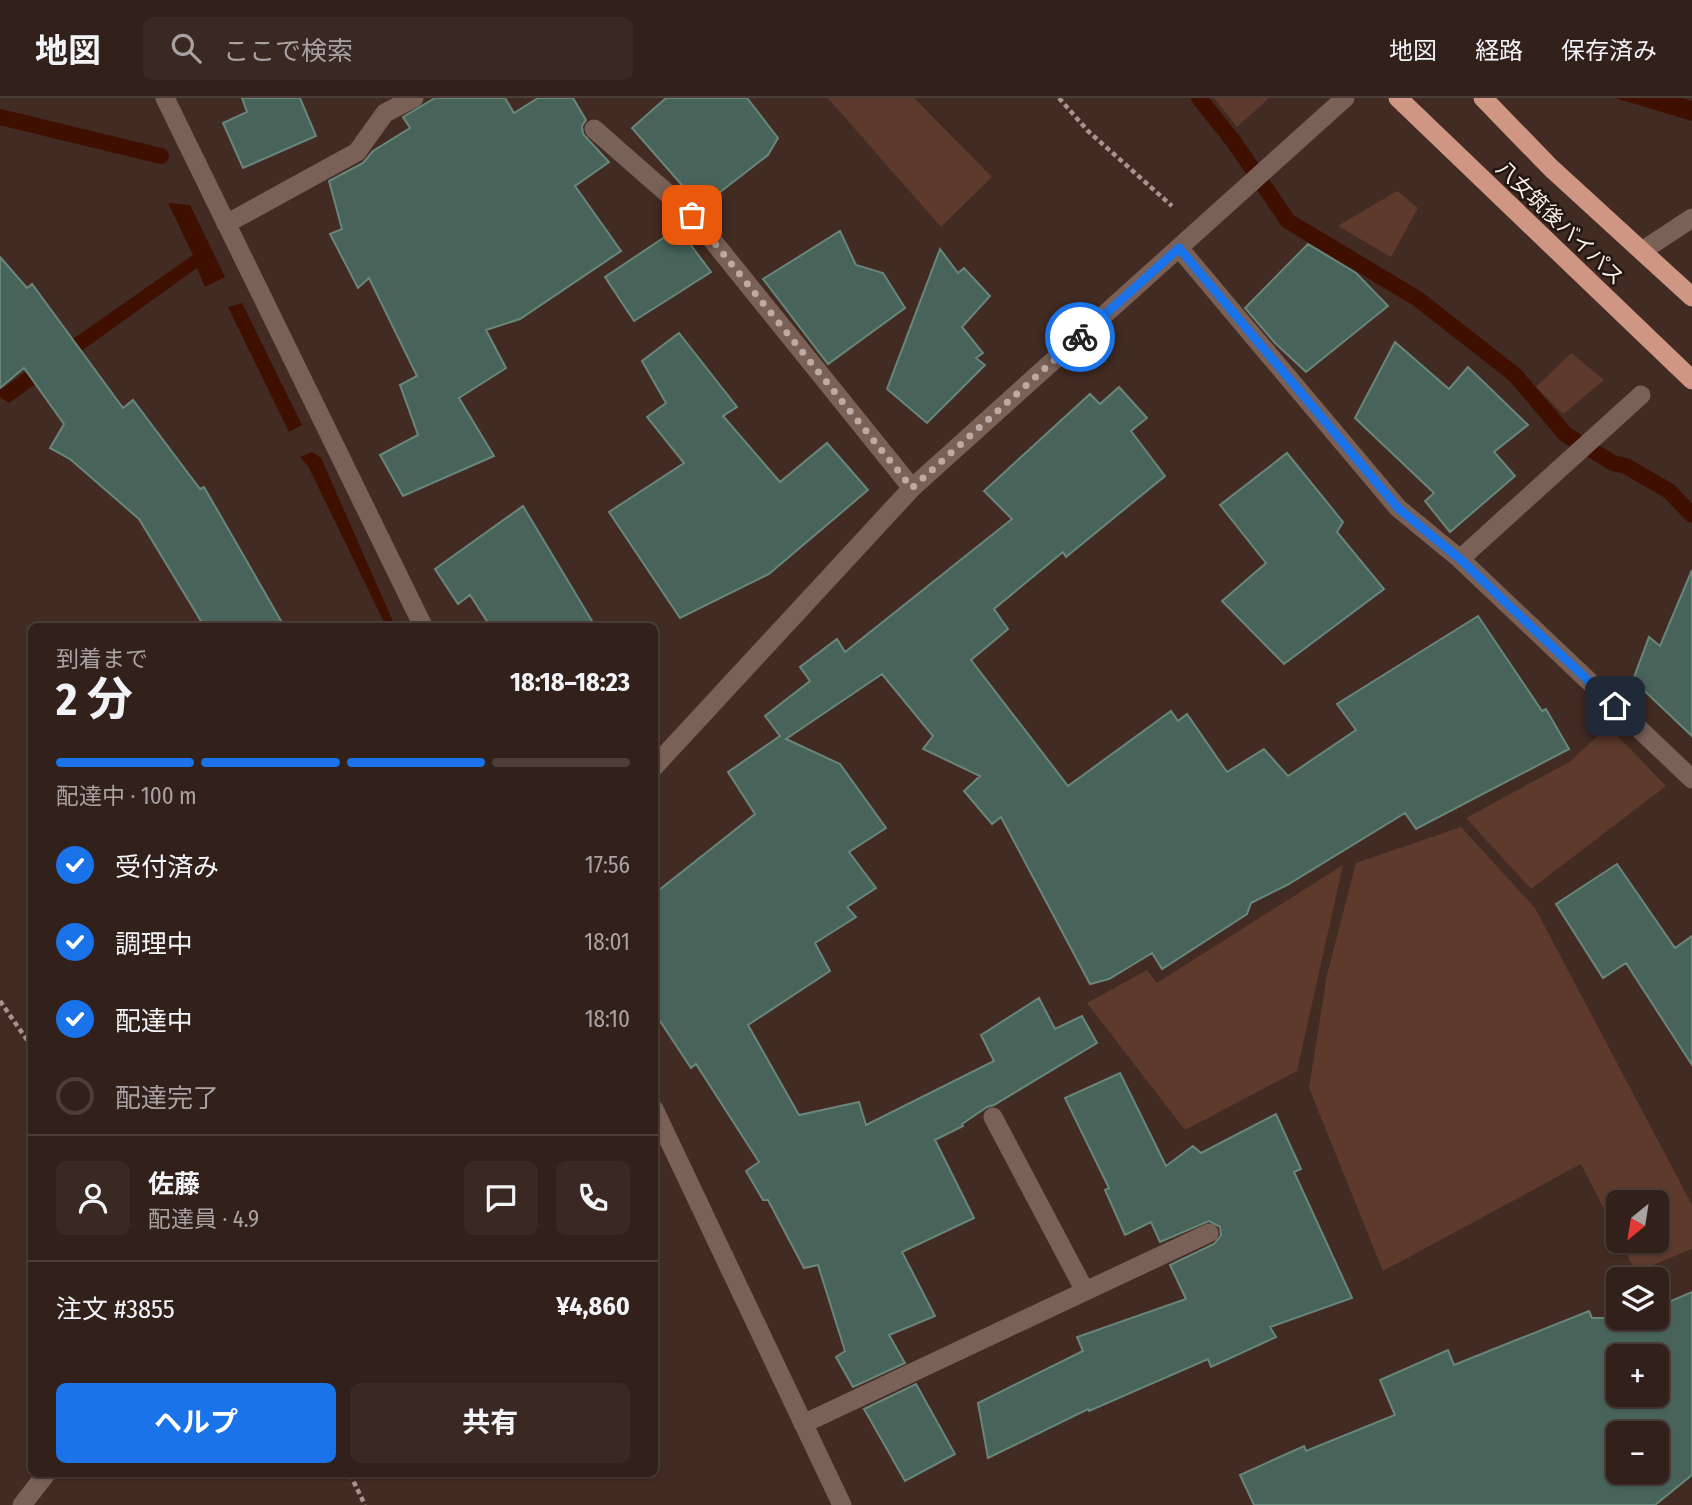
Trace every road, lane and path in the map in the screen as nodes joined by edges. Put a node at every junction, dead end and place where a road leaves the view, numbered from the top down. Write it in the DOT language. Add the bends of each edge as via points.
graph roads {
  1 [pos="165,98"];
  2 [pos="414,98"];
  3 [pos="1059,98"];
  4 [pos="1345,98"];
  5 [pos="1398,98"];
  6 [pos="1483,98"];
  7 [pos="594,129"];
  8 [pos="1692,218"];
  9 [pos="226,224"];
  10 [pos="1199,230"];
  11 [pos="1179,248"];
  12 [pos="1642,251"];
  13 [pos="1692,297"];
  14 [pos="1692,380"];
  15 [pos="1642,395"];
  16 [pos="912,488"];
  17 [pos="1460,559"];
  18 [pos="421,623"];
  19 [pos="658,763"];
  20 [pos="1692,779"];
  21 [pos="0,1001"];
  22 [pos="28,1041"];
  23 [pos="658,1117"];
  24 [pos="993,1117"];
  25 [pos="1209,1233"];
  26 [pos="1085,1291"];
  27 [pos="803,1424"];
  28 [pos="44,1477"];
  29 [pos="351,1477"];
  30 [pos="22,1505"];
  31 [pos="365,1505"];
  32 [pos="842,1505"];
  1 -- 9 [label="street"];
  2 -- 9 [label="street" via="385,113 357,152"];
  3 -- 10 [label="path" via="1088,131"];
  4 -- 10 [label="street"];
  5 -- 14 [label="highway, 八女筑後バイパス"];
  6 -- 12 [label="highway, 八女筑後バイパス"];
  7 -- 16 [label="street" via="692,215"];
  8 -- 12 [label="street"];
  9 -- 18 [label="street"];
  10 -- 11 [label="street"];
  11 -- 16 [label="street"];
  11 -- 17 [label="street" via="1398,508"];
  12 -- 13 [label="highway, 八女筑後バイパス"];
  15 -- 17 [label="street"];
  16 -- 19 [label="street"];
  17 -- 20 [label="street"];
  21 -- 22 [label="path"];
  23 -- 27 [label="street"];
  24 -- 26 [label="street"];
  25 -- 26 [label="street"];
  26 -- 27 [label="street"];
  27 -- 32 [label="street"];
  28 -- 30 [label="street"];
  29 -- 31 [label="path"];
}
